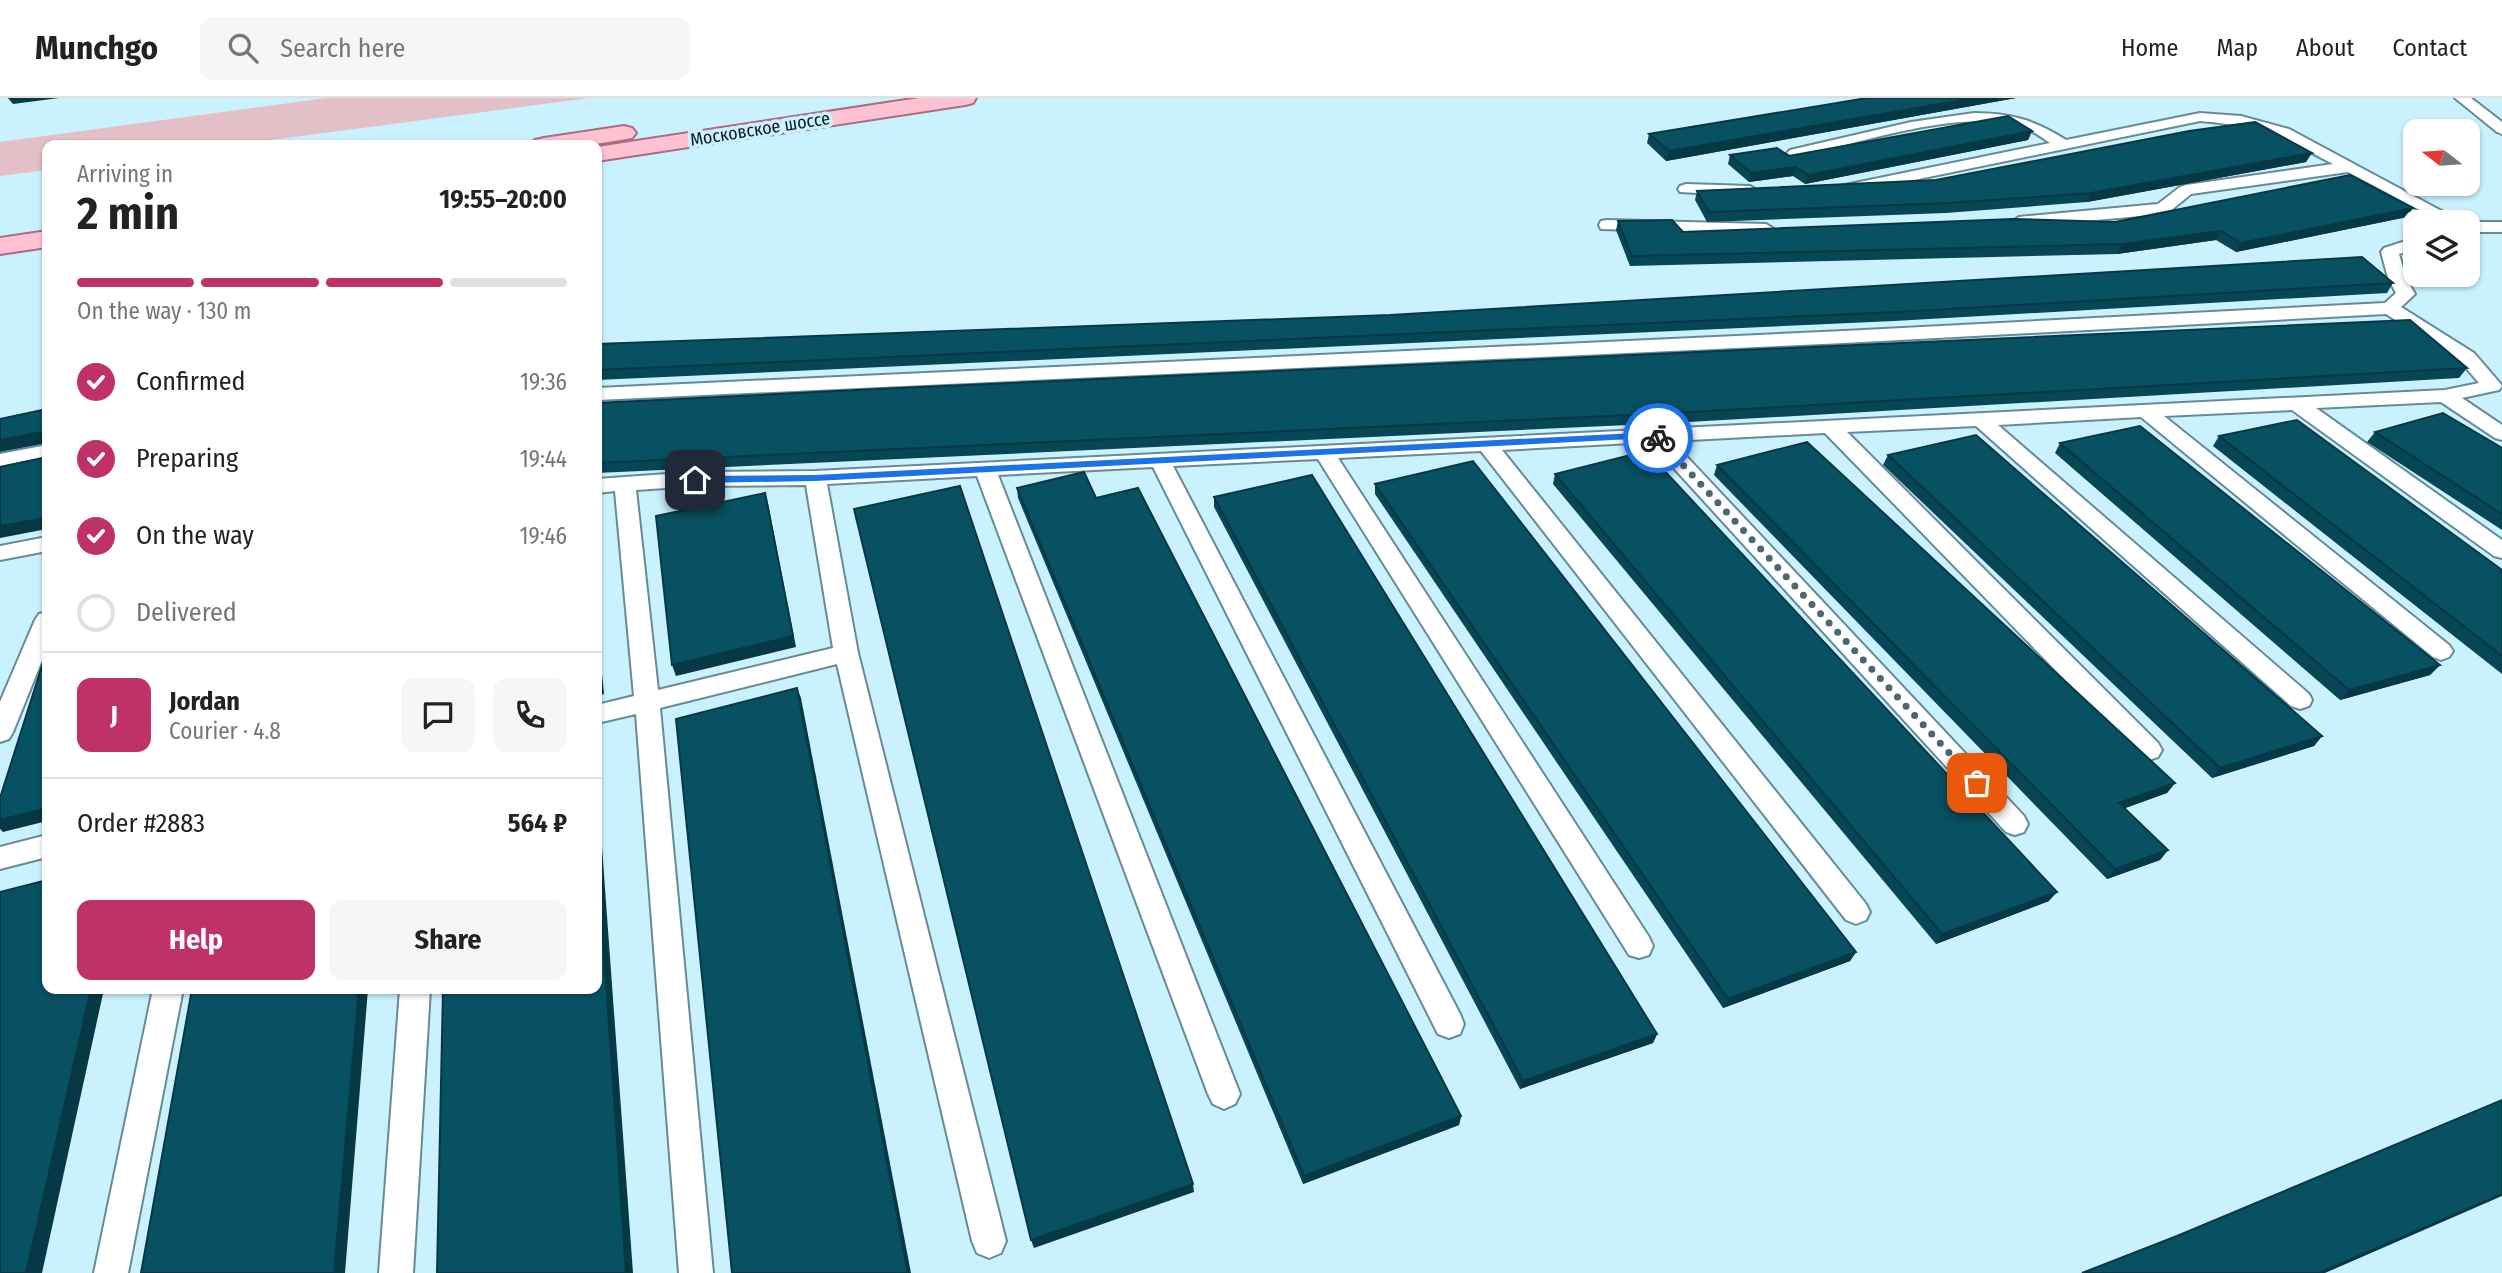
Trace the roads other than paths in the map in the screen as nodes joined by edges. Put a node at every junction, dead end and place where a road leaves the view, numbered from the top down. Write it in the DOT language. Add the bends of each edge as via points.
graph roads {
  1 [pos="858,98"];
  2 [pos="965,98"];
  3 [pos="2462,98"];
  4 [pos="2473,98"];
  5 [pos="2502,108"];
  6 [pos="2502,129"];
  7 [pos="577,140"];
  8 [pos="2065,146"];
  9 [pos="1795,153"];
  10 [pos="602,154"];
  11 [pos="2349,167"];
  12 [pos="1686,189"];
  13 [pos="1770,191"];
  14 [pos="1826,193"];
  15 [pos="2431,210"];
  16 [pos="42,221"];
  17 [pos="2007,222"];
  18 [pos="1607,225"];
  19 [pos="0,227"];
  20 [pos="2480,227"];
  21 [pos="2502,227"];
  22 [pos="1776,229"];
  23 [pos="42,240"];
  24 [pos="0,246"];
  25 [pos="2403,247"];
  26 [pos="2390,308"];
  27 [pos="602,394"];
  28 [pos="2445,396"];
  29 [pos="2294,402"];
  30 [pos="2144,410"];
  31 [pos="1980,419"];
  32 [pos="1829,426"];
  33 [pos="2502,434"];
  34 [pos="1655,435"];
  35 [pos="1486,443"];
  36 [pos="42,452"];
  37 [pos="1324,453"];
  38 [pos="0,460"];
  39 [pos="1160,461"];
  40 [pos="985,470"];
  41 [pos="815,478"];
  42 [pos="625,484"];
  43 [pos="602,486"];
  44 [pos="42,545"];
  45 [pos="2502,551"];
  46 [pos="0,553"];
  47 [pos="42,632"];
  48 [pos="2441,651"];
  49 [pos="846,653"];
  50 [pos="2300,700"];
  51 [pos="647,702"];
  52 [pos="602,713"];
  53 [pos="0,732"];
  54 [pos="2149,750"];
  55 [pos="2015,824"];
  56 [pos="42,847"];
  57 [pos="0,858"];
  58 [pos="1856,912"];
  59 [pos="1639,946"];
  60 [pos="167,994"];
  61 [pos="415,994"];
  62 [pos="1449,1024"];
  63 [pos="1224,1094"];
  64 [pos="989,1241"];
  65 [pos="111,1273"];
  66 [pos="396,1273"];
  67 [pos="696,1273"];
  1 -- 7 [label="main road, Московское шоссе"];
  2 -- 10 [label="main road, Московское шоссе"];
  3 -- 6 [label="lane"];
  4 -- 5 [label="lane"];
  8 -- 9 [label="lane" via="2025,122 2003,117 1957,118"];
  8 -- 11 [label="lane" via="2200,117 2241,120 2284,132"];
  8 -- 14 [label="lane"];
  11 -- 15 [label="lane"];
  11 -- 17 [label="lane" via="2186,190 2163,209"];
  12 -- 13 [label="lane"];
  16 -- 19 [label="main road"];
  18 -- 22 [label="lane"];
  20 -- 21 [label="lane"];
  23 -- 24 [label="main road"];
  25 -- 26 [label="lane" via="2390,252 2406,293"];
  26 -- 27 [label="lane"];
  26 -- 28 [label="lane" via="2467,357 2492,386"];
  28 -- 29 [label="lane"];
  28 -- 33 [label="lane"];
  29 -- 30 [label="lane"];
  29 -- 45 [label="lane"];
  30 -- 31 [label="lane"];
  30 -- 48 [label="lane"];
  31 -- 32 [label="lane"];
  31 -- 50 [label="lane"];
  32 -- 34 [label="lane"];
  32 -- 54 [label="lane"];
  34 -- 35 [label="lane"];
  34 -- 55 [label="lane"];
  35 -- 37 [label="lane"];
  35 -- 58 [label="lane"];
  36 -- 38 [label="lane"];
  37 -- 39 [label="lane"];
  37 -- 59 [label="lane"];
  39 -- 40 [label="lane"];
  39 -- 62 [label="lane"];
  40 -- 41 [label="lane"];
  40 -- 63 [label="lane"];
  41 -- 42 [label="lane"];
  41 -- 49 [label="lane"];
  42 -- 43 [label="lane"];
  42 -- 51 [label="lane"];
  44 -- 46 [label="lane"];
  47 -- 53 [label="lane"];
  49 -- 51 [label="lane"];
  49 -- 64 [label="lane"];
  51 -- 52 [label="lane"];
  51 -- 67 [label="lane"];
  56 -- 57 [label="lane"];
  60 -- 65 [label="lane"];
  61 -- 66 [label="lane"];
}
